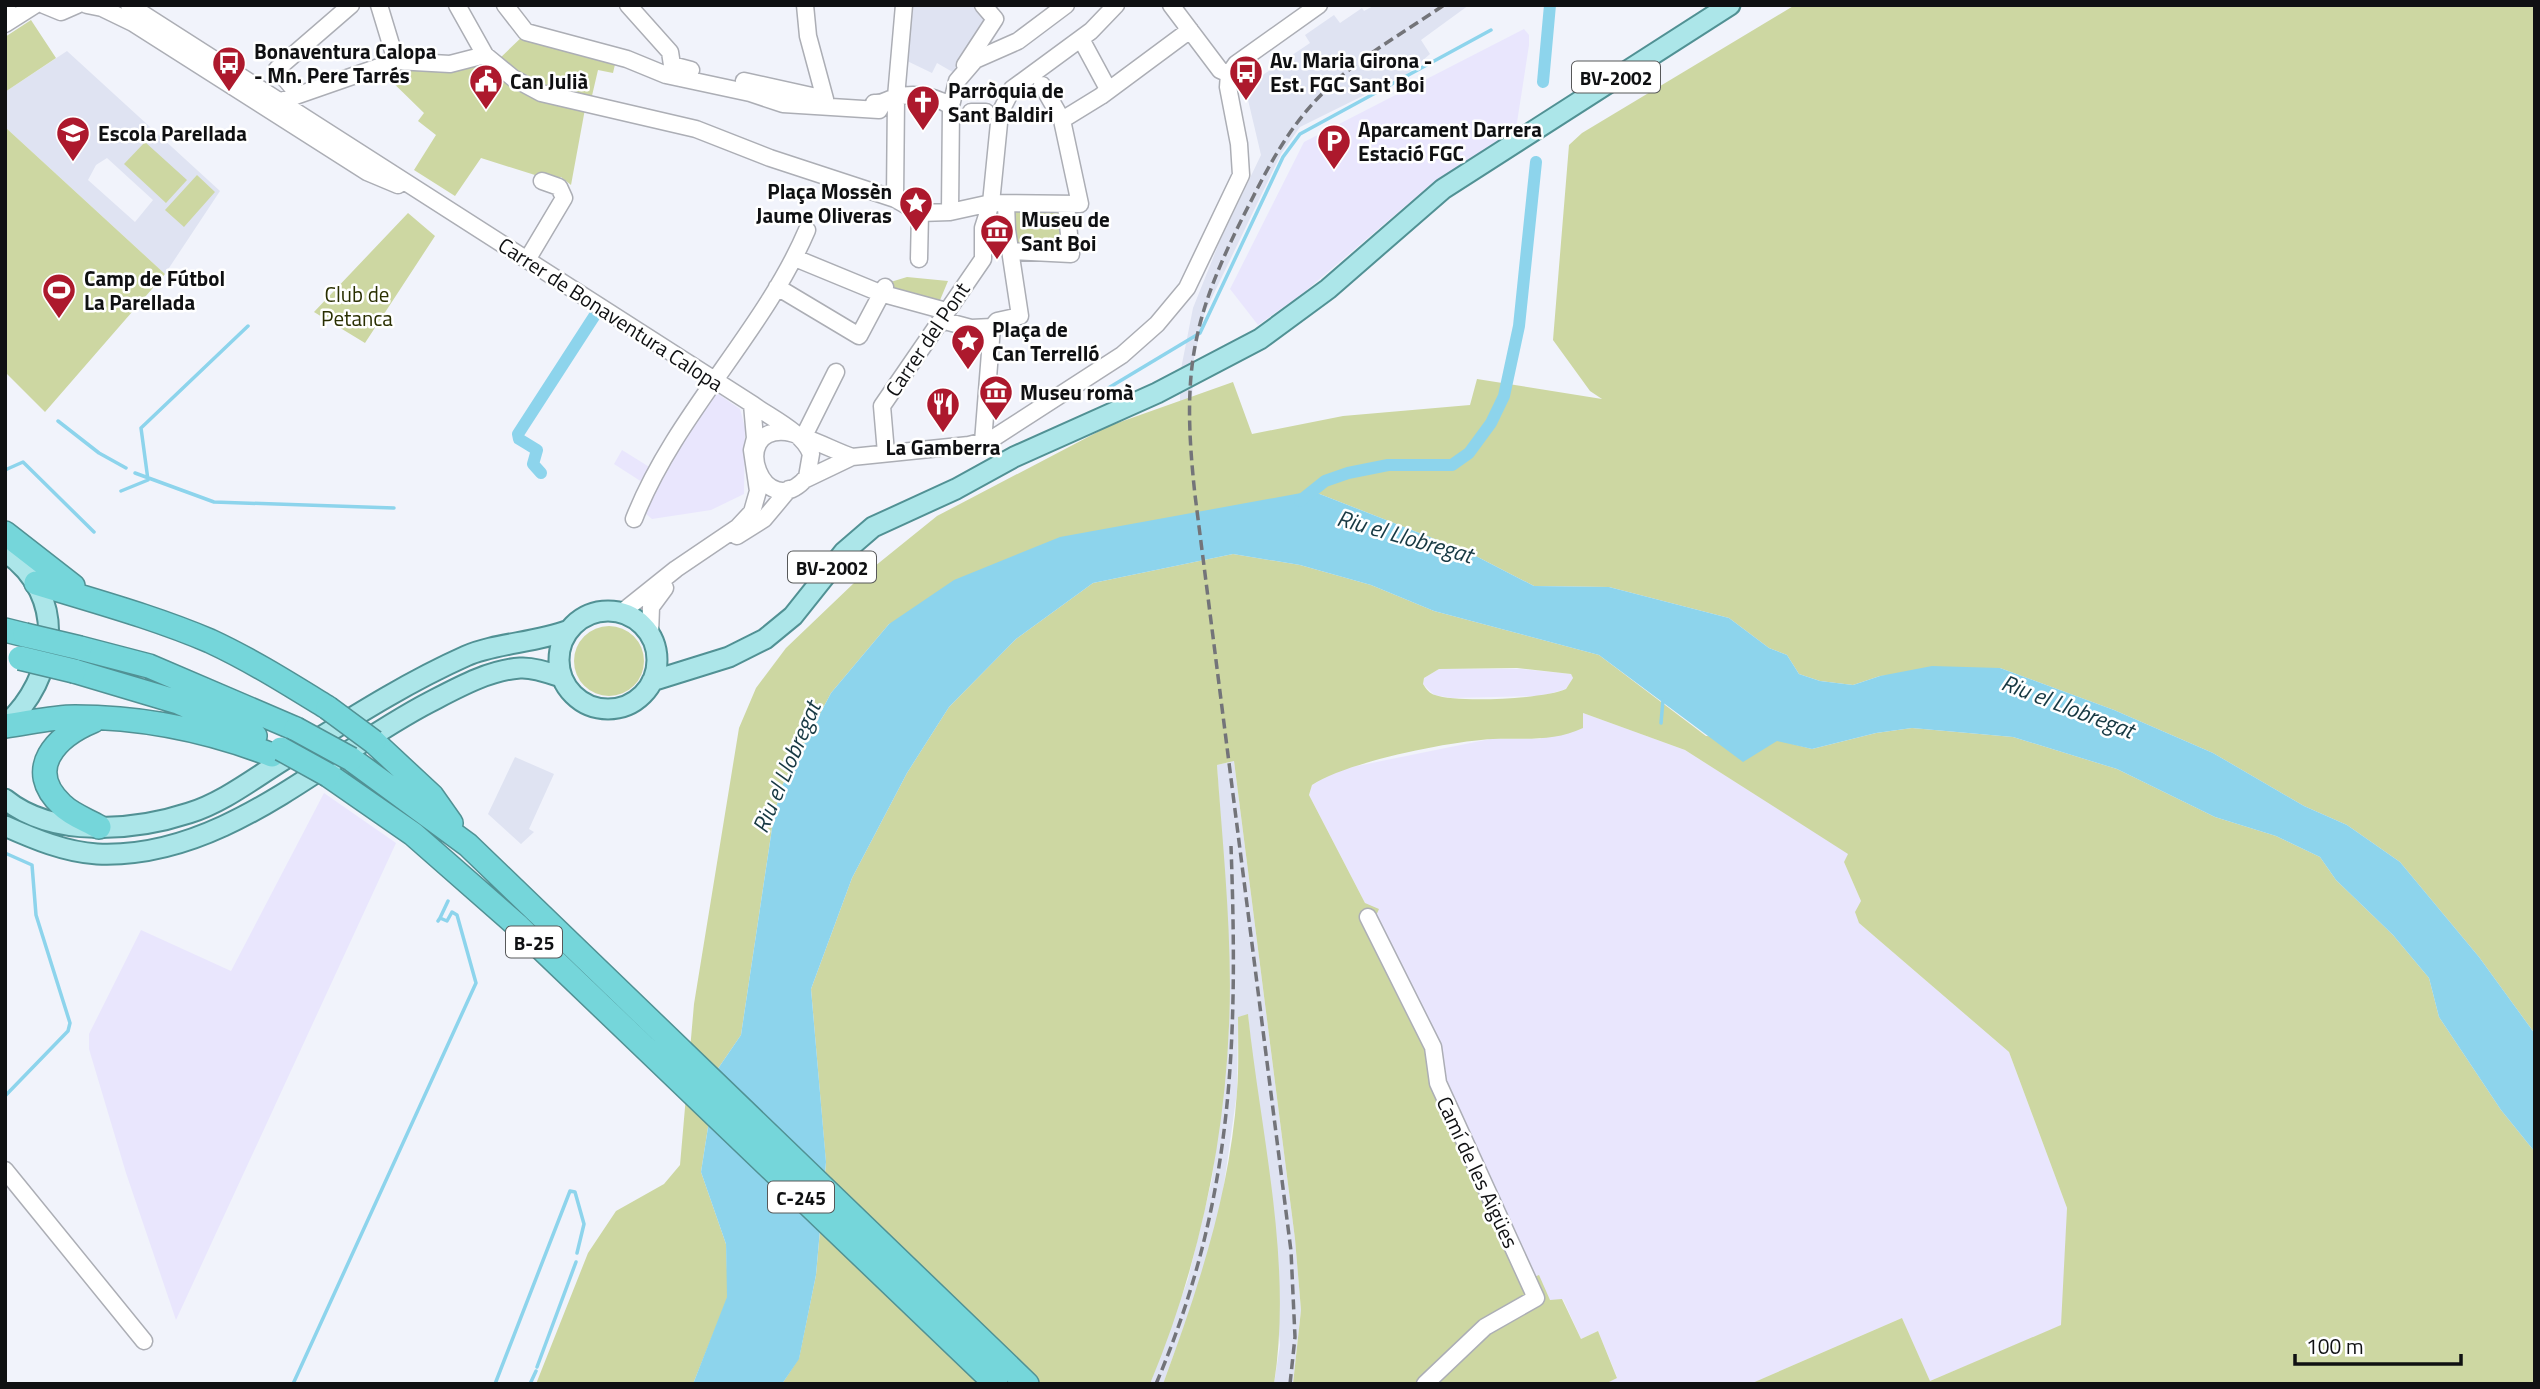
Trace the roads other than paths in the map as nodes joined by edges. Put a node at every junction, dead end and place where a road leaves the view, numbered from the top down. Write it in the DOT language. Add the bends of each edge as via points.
graph roads {
  1 [pos="34,5"];
  2 [pos="44,5"];
  3 [pos="77,5"];
  4 [pos="88,5"];
  5 [pos="351,5"];
  6 [pos="379,5"];
  7 [pos="457,5"];
  8 [pos="505,5"];
  9 [pos="628,5"];
  10 [pos="805,5"];
  11 [pos="895,5"];
  12 [pos="904,5"];
  13 [pos="983,5"];
  14 [pos="1066,5"];
  15 [pos="1116,5"];
  16 [pos="1171,5"];
  17 [pos="1319,5"];
  18 [pos="1730,5"];
  19 [pos="132,6"];
  20 [pos="5,24"];
  21 [pos="1189,30"];
  22 [pos="1081,39"];
  23 [pos="485,55"];
  24 [pos="396,61"];
  25 [pos="964,71"];
  26 [pos="1229,75"];
  27 [pos="1042,85"];
  28 [pos="1108,89"];
  29 [pos="298,94"];
  30 [pos="825,99"];
  31 [pos="890,100"];
  32 [pos="281,101"];
  33 [pos="964,109"];
  34 [pos="1062,120"];
  35 [pos="374,162"];
  36 [pos="542,181"];
  37 [pos="390,184"];
  38 [pos="424,194"];
  39 [pos="895,199"];
  40 [pos="1000,202"];
  41 [pos="1066,205"];
  42 [pos="948,212"];
  43 [pos="920,213"];
  44 [pos="807,230"];
  45 [pos="1010,251"];
  46 [pos="795,258"];
  47 [pos="919,259"];
  48 [pos="527,260"];
  49 [pos="777,287"];
  50 [pos="883,290"];
  51 [pos="944,315"];
  52 [pos="992,327"];
  53 [pos="836,372"];
  54 [pos="713,379"];
  55 [pos="752,404"];
  56 [pos="800,437"];
  57 [pos="983,443"];
  58 [pos="886,453"];
  59 [pos="852,457"];
  60 [pos="754,463"];
  61 [pos="804,480"];
  62 [pos="789,489"];
  63 [pos="634,519"];
  64 [pos="5,533"];
  65 [pos="5,552"];
  66 [pos="36,583"];
  67 [pos="96,601"];
  68 [pos="621,613"];
  69 [pos="569,630"];
  70 [pos="15,633"];
  71 [pos="652,641"];
  72 [pos="13,656"];
  73 [pos="696,667"];
  74 [pos="561,677"];
  75 [pos="652,681"];
  76 [pos="96,720"];
  77 [pos="5,726"];
  78 [pos="276,752"];
  79 [pos="5,799"];
  80 [pos="5,826"];
  81 [pos="99,827"];
  82 [pos="468,845"];
  83 [pos="1368,917"];
  84 [pos="656,1027"];
  85 [pos="651,1053"];
  86 [pos="5,1170"];
  87 [pos="937,1295"];
  88 [pos="144,1341"];
  89 [pos="996,1384"];
  90 [pos="1027,1384"];
  91 [pos="1041,1384"];
  92 [pos="1425,1384"];
  1 -- 20 [label="street"];
  2 -- 3 [label="street" via="61,12"];
  4 -- 37 [label="street, Carrer de Bonaventura Calopa" via="132,23"];
  5 -- 29 [label="street" via="277,69"];
  6 -- 24 [label="street"];
  7 -- 23 [label="street"];
  8 -- 31 [label="street" via="526,32 627,59 666,75 783,104 878,110"];
  9 -- 30 [label="street" via="670,52 672,65"];
  10 -- 30 [label="street" via="807,36"];
  11 -- 31 [label="street"];
  12 -- 31 [label="street"];
  13 -- 25 [label="street" via="995,19"];
  14 -- 25 [label="street" via="1018,41 975,60"];
  15 -- 22 [label="street"];
  16 -- 21 [label="street"];
  17 -- 26 [label="street" via="1236,64"];
  18 -- 73 [label="main road, BV-2002" via="1443,189 1328,289 1260,339 873,527 844,552 778,629 755,645"];
  19 -- 32 [label="street, Carrer de Bonaventura Calopa"];
  21 -- 26 [label="street"];
  21 -- 28 [label="street"];
  22 -- 28 [label="street"];
  22 -- 40 [label="street" via="1012,89 1000,113"];
  23 -- 24 [label="street" via="450,64"];
  23 -- 39 [label="street" via="541,93 696,129"];
  24 -- 29 [label="street"];
  25 -- 33 [label="street" via="955,85"];
  26 -- 57 [label="street" via="1241,175 1180,299 1122,355"];
  27 -- 34 [label="street"];
  28 -- 34 [label="street"];
  29 -- 32 [label="street"];
  30 -- 31 [label="street"];
  31 -- 33 [label="street" via="931,95"];
  31 -- 39 [label="street"];
  32 -- 35 [label="street, Carrer de Bonaventura Calopa"];
  33 -- 42 [label="street"];
  34 -- 41 [label="street" via="1080,204"];
  35 -- 37 [label="street, Carrer de Bonaventura Calopa"];
  35 -- 38 [label="street, Carrer de Bonaventura Calopa"];
  36 -- 48 [label="street" via="566,190"];
  37 -- 38 [label="street, Carrer de Bonaventura Calopa"];
  38 -- 48 [label="street, Carrer de Bonaventura Calopa"];
  39 -- 43 [label="street"];
  40 -- 41 [label="street"];
  40 -- 42 [label="street"];
  40 -- 45 [label="street"];
  40 -- 51 [label="street, Carrer del Pont" via="983,229 983,259"];
  41 -- 45 [label="street" via="1071,254"];
  42 -- 43 [label="street"];
  43 -- 47 [label="street"];
  44 -- 46 [label="street"];
  45 -- 52 [label="street" via="1020,316 997,321"];
  46 -- 49 [label="street"];
  46 -- 50 [label="street"];
  48 -- 54 [label="street, Carrer de Bonaventura Calopa"];
  49 -- 50 [label="street" via="859,336"];
  49 -- 54 [label="street"];
  50 -- 51 [label="street"];
  51 -- 52 [label="street" via="971,328"];
  51 -- 58 [label="street, Carrer del Pont" via="882,406"];
  52 -- 57 [label="street"];
  53 -- 56 [label="street"];
  54 -- 55 [label="street, Carrer de Bonaventura Calopa"];
  54 -- 63 [label="street" via="644,493"];
  55 -- 56 [label="street, Carrer de Bonaventura Calopa"];
  55 -- 60 [label="street"];
  56 -- 59 [label="street, Carrer de Bonaventura Calopa"];
  56 -- 60 [label="street" via="782,432 767,436 757,448"];
  56 -- 61 [label="street" via="811,454"];
  57 -- 58 [label="street"];
  58 -- 59 [label="street"];
  59 -- 61 [label="street"];
  60 -- 62 [label="street" via="766,484"];
  60 -- 68 [label="street" via="758,491 751,512 738,527"];
  61 -- 62 [label="street"];
  62 -- 71 [label="street" via="764,519 660,592 651,607"];
  64 -- 67 [label="highway" via="52,573"];
  65 -- 66 [label="main road"];
  66 -- 67 [label="highway"];
  66 -- 77 [label="main road" via="48,619 44,671 32,697"];
  67 -- 82 [label="highway, bridge" via="212,643 328,708 374,742 432,796"];
  68 -- 69 [label="main road" via="593,613"];
  68 -- 71 [label="main road" via="636,620"];
  69 -- 74 [label="main road" via="559,650"];
  69 -- 81 [label="main road" via="467,656 383,698 191,813 140,826"];
  70 -- 82 [label="highway, B-25, bridge" via="149,666 296,729 351,759"];
  71 -- 73 [label="main road"];
  71 -- 75 [label="main road" via="657,664"];
  72 -- 78 [label="highway, B-25, bridge" via="178,702"];
  73 -- 75 [label="main road, BV-2002"];
  74 -- 75 [label="main road" via="581,702 607,710 633,702"];
  74 -- 80 [label="main road" via="520,668 484,677 402,716 299,784 222,826 173,845 96,854 34,839"];
  76 -- 77 [label="highway" via="75,717"];
  76 -- 78 [label="highway" via="148,723"];
  76 -- 81 [label="highway" via="59,739 48,759 45,779 63,807"];
  78 -- 85 [label="highway, B-25, bridge" via="412,834"];
  79 -- 81 [label="main road" via="18,809 53,821"];
  82 -- 84 [label="highway, B-25"];
  83 -- 92 [label="street, Camí de les Aigües" via="1433,1047 1438,1083 1536,1298 1485,1327"];
  84 -- 87 [label="highway, C-245"];
  85 -- 89 [label="highway, C-245"];
  86 -- 88 [label="street"];
  87 -- 90 [label="highway, C-245"];
  87 -- 91 [label="highway"];
}
